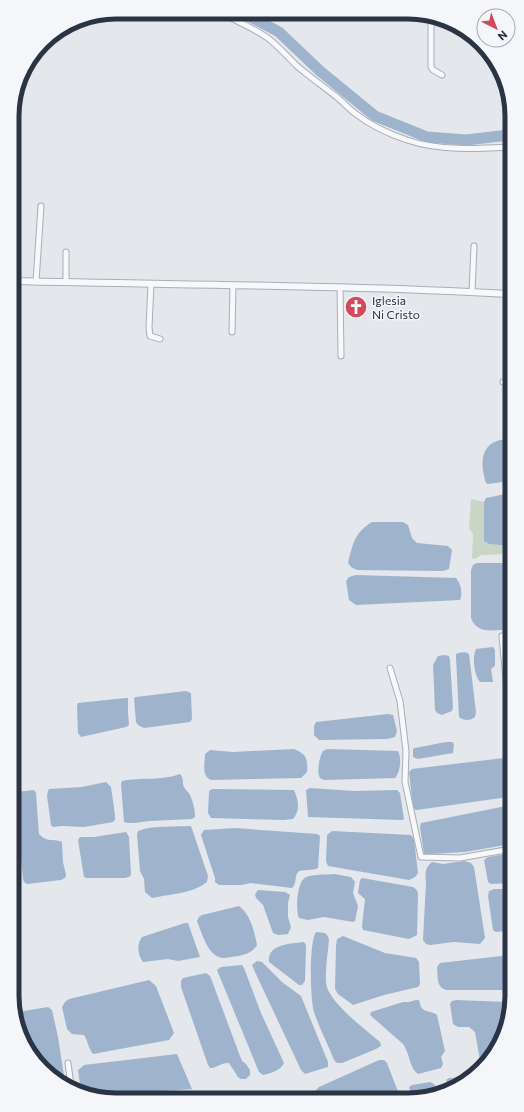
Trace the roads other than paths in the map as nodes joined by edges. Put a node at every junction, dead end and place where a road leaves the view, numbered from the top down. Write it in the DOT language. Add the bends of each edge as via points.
graph roads {
  1 [pos="232,19"];
  2 [pos="431,22"];
  3 [pos="442,75"];
  4 [pos="505,146"];
  5 [pos="41,206"];
  6 [pos="474,246"];
  7 [pos="66,252"];
  8 [pos="19,281"];
  9 [pos="36,282"];
  10 [pos="66,282"];
  11 [pos="151,284"];
  12 [pos="233,286"];
  13 [pos="340,287"];
  14 [pos="472,292"];
  15 [pos="505,294"];
  16 [pos="232,332"];
  17 [pos="160,339"];
  18 [pos="340,356"];
  19 [pos="502,636"];
  20 [pos="390,668"];
  21 [pos="505,669"];
  22 [pos="505,850"];
  23 [pos="68,1063"];
  24 [pos="70,1081"];
  1 -- 4 [label="street" via="267,38 308,75 369,123 406,140 425,145 470,149"];
  2 -- 3 [label="street" via="431,67"];
  5 -- 9 [label="street"];
  6 -- 14 [label="street"];
  7 -- 10 [label="street"];
  8 -- 9 [label="street"];
  9 -- 10 [label="street"];
  10 -- 11 [label="street"];
  11 -- 12 [label="street"];
  11 -- 17 [label="street" via="150,336"];
  12 -- 13 [label="street"];
  12 -- 16 [label="street"];
  13 -- 14 [label="street"];
  13 -- 18 [label="street"];
  14 -- 15 [label="street"];
  19 -- 21 [label="street"];
  20 -- 22 [label="street" via="400,701 406,751 405,782 421,857 460,858"];
  23 -- 24 [label="street"];
}
